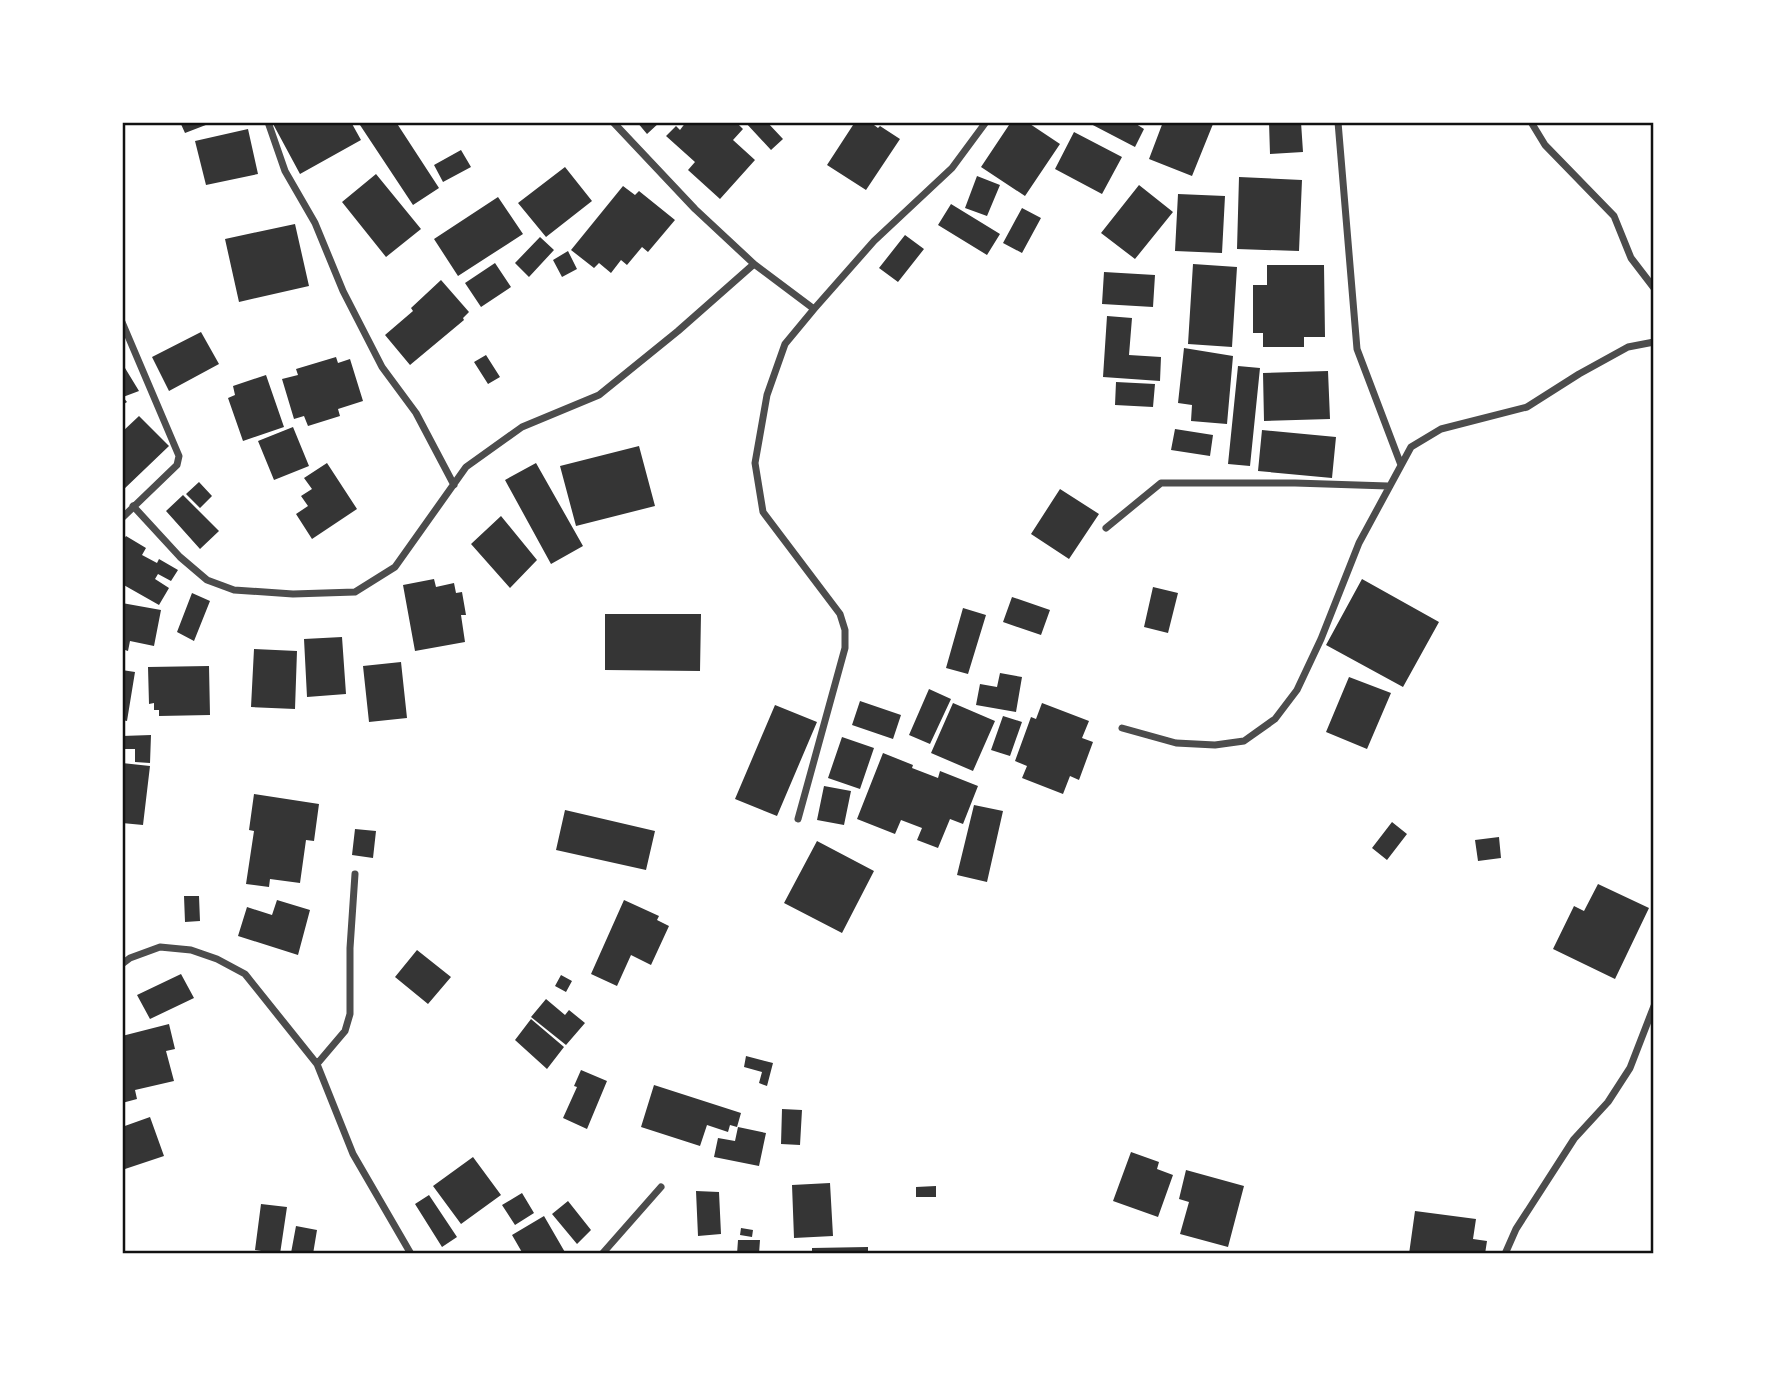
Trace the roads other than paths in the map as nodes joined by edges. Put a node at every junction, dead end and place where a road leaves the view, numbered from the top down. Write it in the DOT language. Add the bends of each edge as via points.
graph roads {
  1 [pos="268,122"];
  2 [pos="613,122"];
  3 [pos="986,122"];
  4 [pos="1338,122"];
  5 [pos="1531,122"];
  6 [pos="754,264"];
  7 [pos="1654,288"];
  8 [pos="814,309"];
  9 [pos="122,322"];
  10 [pos="1654,342"];
  11 [pos="1401,465"];
  12 [pos="454,485"];
  13 [pos="1388,486"];
  14 [pos="133,506"];
  15 [pos="122,518"];
  16 [pos="1106,527"];
  17 [pos="1122,728"];
  18 [pos="798,819"];
  19 [pos="355,874"];
  20 [pos="122,964"];
  21 [pos="1654,1006"];
  22 [pos="317,1064"];
  23 [pos="661,1187"];
  24 [pos="411,1254"];
  25 [pos="601,1254"];
  26 [pos="1505,1254"];
  1 -- 12 [label="street" via="285,171 315,223 343,291 382,367 415,413"];
  2 -- 6 [label="street"];
  3 -- 8 [label="street" via="952,168 874,242"];
  4 -- 11 [label="street" via="1357,349"];
  5 -- 7 [label="street" via="1545,145 1614,216 1632,258"];
  6 -- 8 [label="street"];
  6 -- 12 [label="street" via="598,395 522,427 466,467"];
  8 -- 18 [label="street" via="785,344 767,395 755,463 763,512 840,614 845,631 845,648"];
  9 -- 14 [label="street" via="179,456 177,465"];
  10 -- 11 [label="street" via="1628,347 1527,407 1441,429 1411,447"];
  11 -- 13 [label="street"];
  12 -- 14 [label="street" via="396,567 355,592 293,594 234,590 216,584 180,557"];
  13 -- 16 [label="street" via="1161,483"];
  13 -- 17 [label="street" via="1297,690 1275,719 1244,741 1215,745 1176,743"];
  14 -- 15 [label="street"];
  19 -- 22 [label="street" via="350,1014 345,1031"];
  20 -- 22 [label="street" via="160,947 217,959 245,974"];
  21 -- 26 [label="street" via="1630,1068 1608,1102 1574,1139"];
  22 -- 24 [label="street" via="353,1154"];
  23 -- 25 [label="street"];
}
